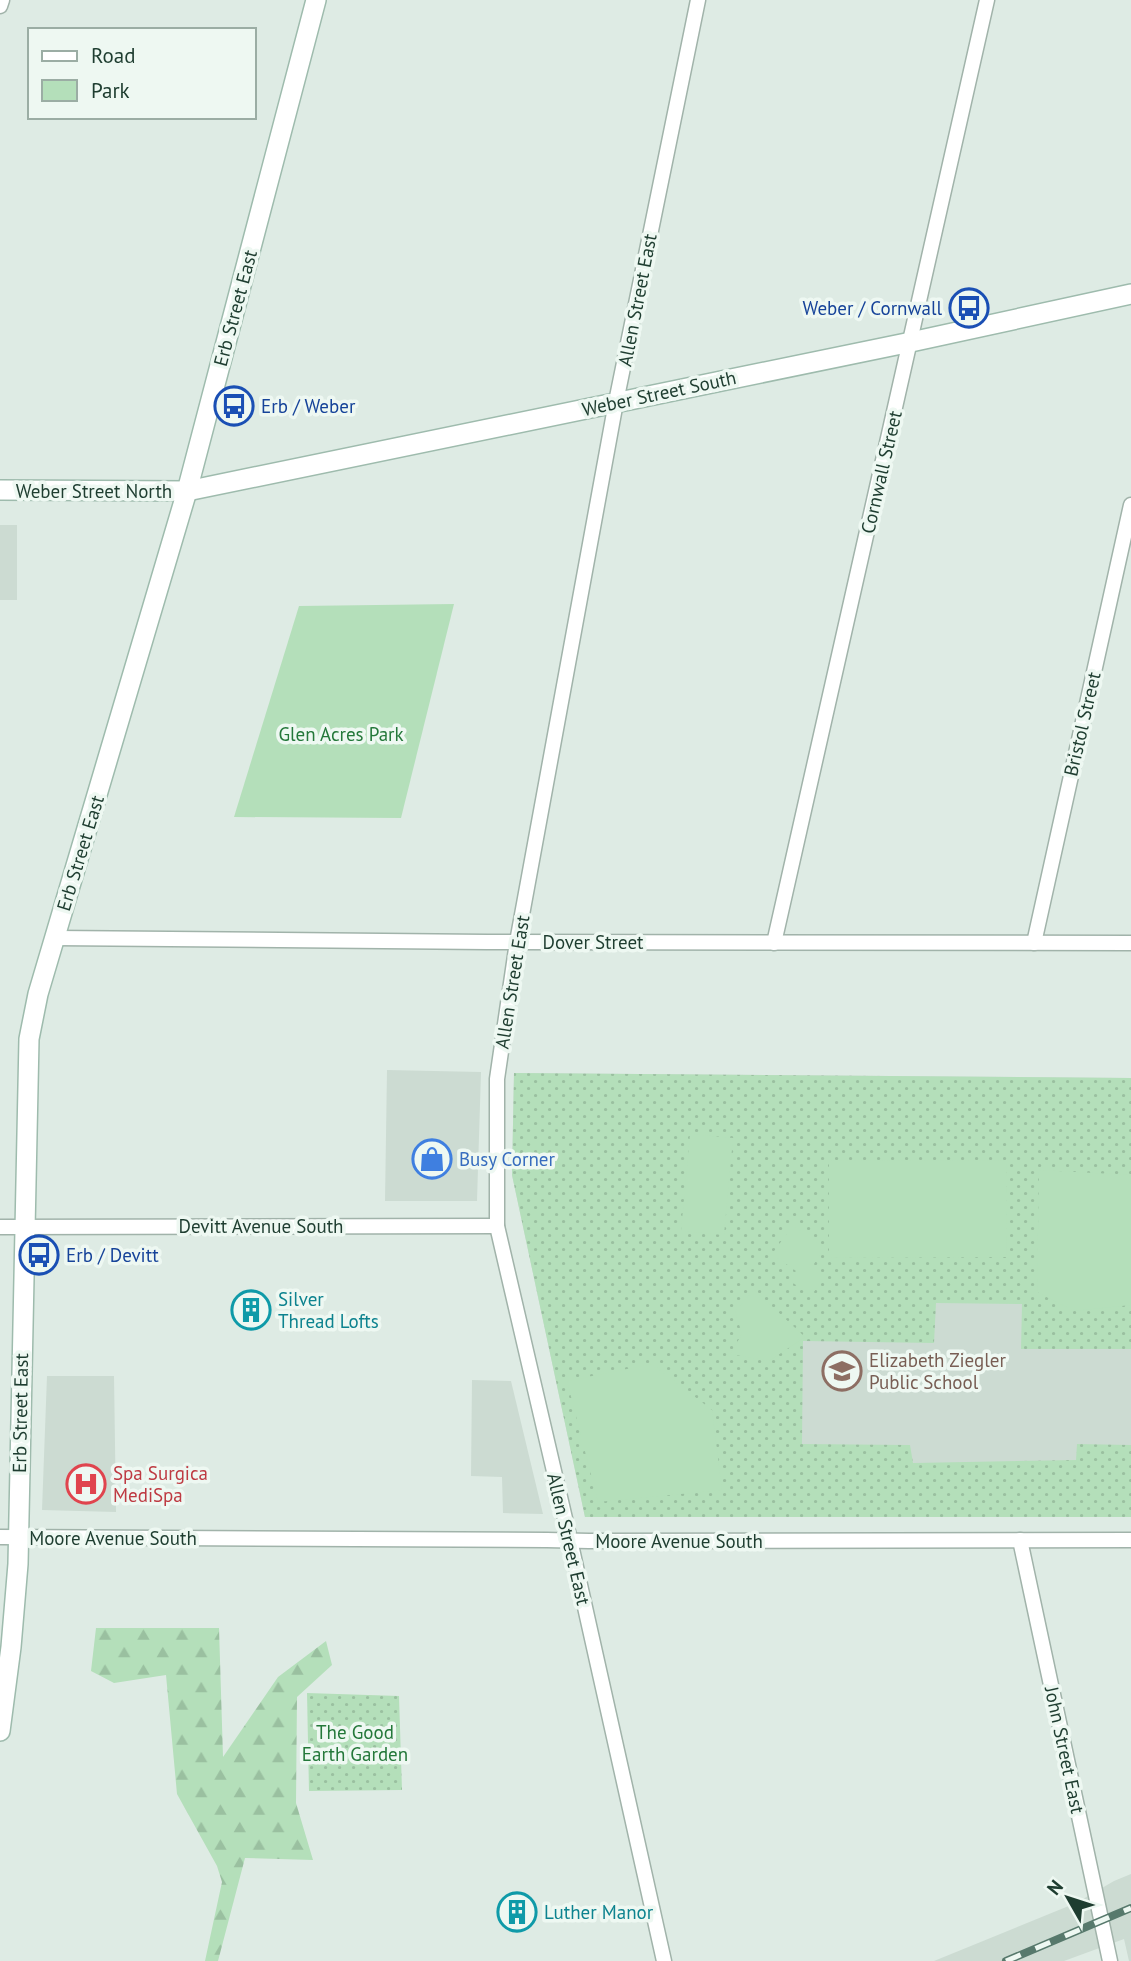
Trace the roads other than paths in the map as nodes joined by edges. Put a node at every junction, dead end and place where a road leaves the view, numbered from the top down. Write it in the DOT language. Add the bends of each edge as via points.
graph roads {
  1 [pos="2,0"];
  2 [pos="316,0"];
  3 [pos="698,0"];
  4 [pos="987,0"];
  5 [pos="0,6"];
  6 [pos="1131,294"];
  7 [pos="911,342"];
  8 [pos="616,402"];
  9 [pos="0,490"];
  10 [pos="187,491"];
  11 [pos="1131,505"];
  12 [pos="55,938"];
  13 [pos="517,942"];
  14 [pos="774,943"];
  15 [pos="1034,943"];
  16 [pos="1131,943"];
  17 [pos="497,1226"];
  18 [pos="0,1227"];
  19 [pos="24,1227"];
  20 [pos="9,1537"];
  21 [pos="570,1540"];
  22 [pos="1020,1540"];
  23 [pos="1131,1540"];
  24 [pos="0,1731"];
  25 [pos="664,1961"];
  26 [pos="1110,1961"];
  1 -- 5 [label="street"];
  2 -- 10 [label="main road, Erb Street East"];
  3 -- 8 [label="street, Allen Street East"];
  4 -- 7 [label="street, Cornwall Street"];
  6 -- 7 [label="main road, Weber Street South"];
  7 -- 8 [label="main road, Weber Street South"];
  7 -- 14 [label="street, Cornwall Street"];
  8 -- 10 [label="main road, Weber Street South"];
  8 -- 13 [label="street, Allen Street East"];
  9 -- 10 [label="main road, Weber Street North"];
  10 -- 12 [label="main road, Erb Street East"];
  11 -- 15 [label="street, Bristol Street"];
  12 -- 13 [label="street, Dover Street"];
  12 -- 19 [label="main road, Erb Street East" via="29,1039"];
  13 -- 14 [label="street, Dover Street"];
  13 -- 17 [label="street, Allen Street East" via="497,1079"];
  14 -- 15 [label="street, Dover Street"];
  15 -- 16 [label="street, Dover Street"];
  17 -- 19 [label="street, Devitt Avenue South"];
  17 -- 21 [label="street, Allen Street East"];
  18 -- 19 [label="street, Devitt Avenue South"];
  19 -- 20 [label="main road, Erb Street East"];
  20 -- 21 [label="street, Moore Avenue South"];
  20 -- 24 [label="main road, Erb Street East" via="11,1647"];
  21 -- 22 [label="street, Moore Avenue South"];
  21 -- 25 [label="street, Allen Street East"];
  22 -- 23 [label="street, Moore Avenue South"];
  22 -- 26 [label="street, John Street East"];
}
